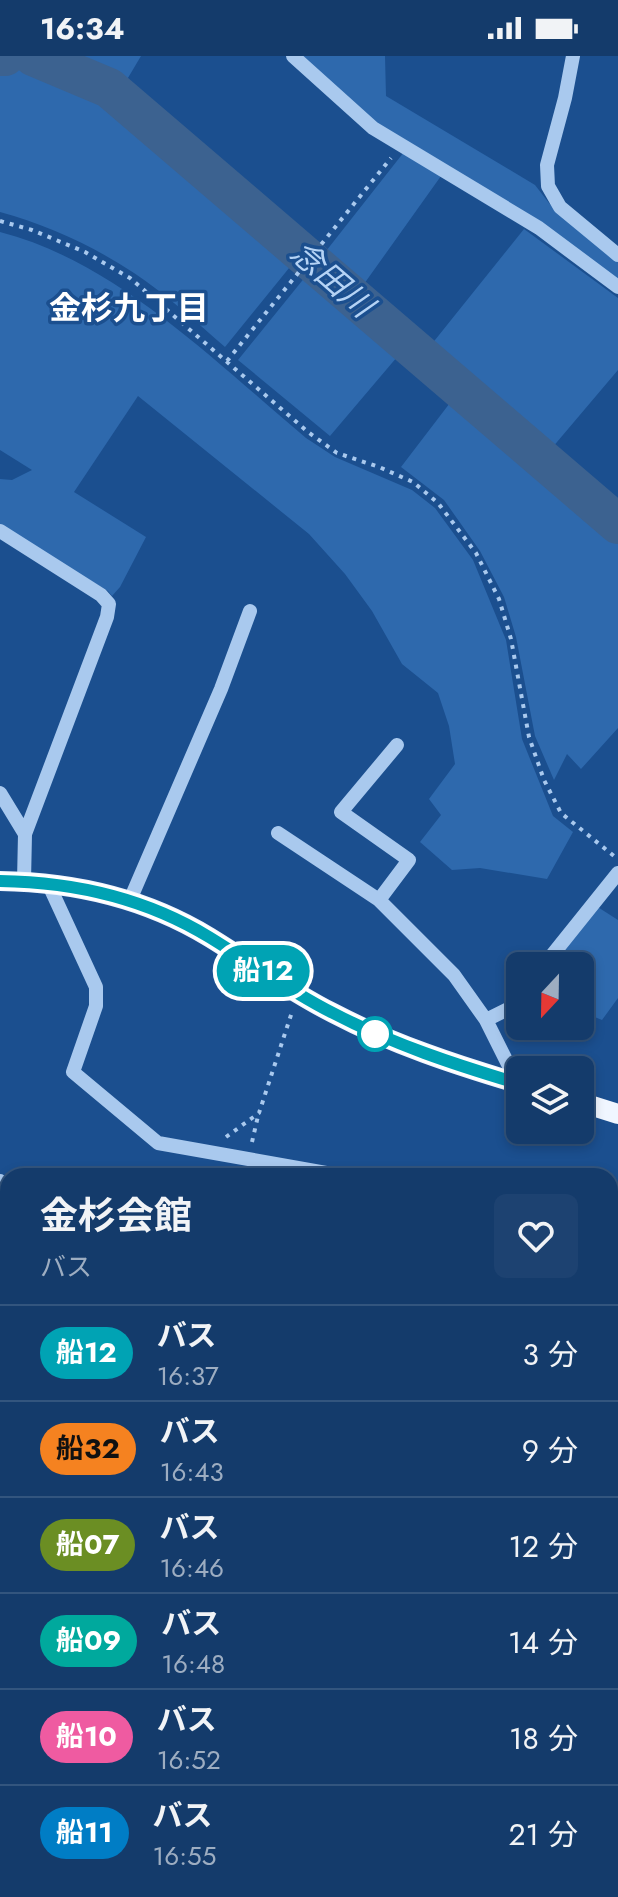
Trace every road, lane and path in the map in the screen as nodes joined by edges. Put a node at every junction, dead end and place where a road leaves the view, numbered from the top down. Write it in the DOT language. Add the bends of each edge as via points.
graph roads {
  1 [pos="293,56"];
  2 [pos="573,56"];
  3 [pos="402,145"];
  4 [pos="0,221"];
  5 [pos="618,255"];
  6 [pos="618,287"];
  7 [pos="227,361"];
  8 [pos="0,531"];
  9 [pos="250,611"];
  10 [pos="397,745"];
  11 [pos="0,793"];
  12 [pos="278,833"];
  13 [pos="25,834"];
  14 [pos="618,859"];
  15 [pos="618,873"];
  16 [pos="0,881"];
  17 [pos="24,881"];
  18 [pos="48,883"];
  19 [pos="130,900"];
  20 [pos="379,900"];
  21 [pos="555,952"];
  22 [pos="299,994"];
  23 [pos="506,1010"];
  24 [pos="486,1020"];
  25 [pos="506,1059"];
  26 [pos="506,1080"];
  27 [pos="594,1106"];
  28 [pos="259,1113"];
  29 [pos="618,1114"];
  30 [pos="212,1154"];
  31 [pos="248,1159"];
  32 [pos="298,1168"];
  1 -- 3 [label="street" via="373,128"];
  2 -- 5 [label="street" via="547,165 548,186 560,207"];
  3 -- 6 [label="street" via="539,228"];
  3 -- 7 [label="path"];
  4 -- 7 [label="path" via="85,252 130,278"];
  7 -- 14 [label="path" via="337,453 413,482 438,503 476,553 499,599 529,737 544,780 561,813"];
  8 -- 13 [label="street" via="109,604"];
  9 -- 19 [label="street"];
  10 -- 20 [label="street" via="341,812 409,860"];
  11 -- 13 [label="street"];
  12 -- 20 [label="street"];
  13 -- 17 [label="street"];
  15 -- 21 [label="street"];
  16 -- 17 [label="main road"];
  17 -- 18 [label="main road"];
  18 -- 19 [label="main road"];
  18 -- 30 [label="street" via="96,987 96,1006 73,1072 158,1143"];
  19 -- 22 [label="main road" via="207,935"];
  20 -- 24 [label="street" via="454,975"];
  22 -- 26 [label="main road" via="373,1033"];
  22 -- 28 [label="path"];
  23 -- 24 [label="street"];
  24 -- 25 [label="street"];
  27 -- 29 [label="main road"];
  28 -- 30 [label="path" via="219,1142"];
  28 -- 31 [label="path"];
  30 -- 31 [label="street"];
  31 -- 32 [label="street"];
}
